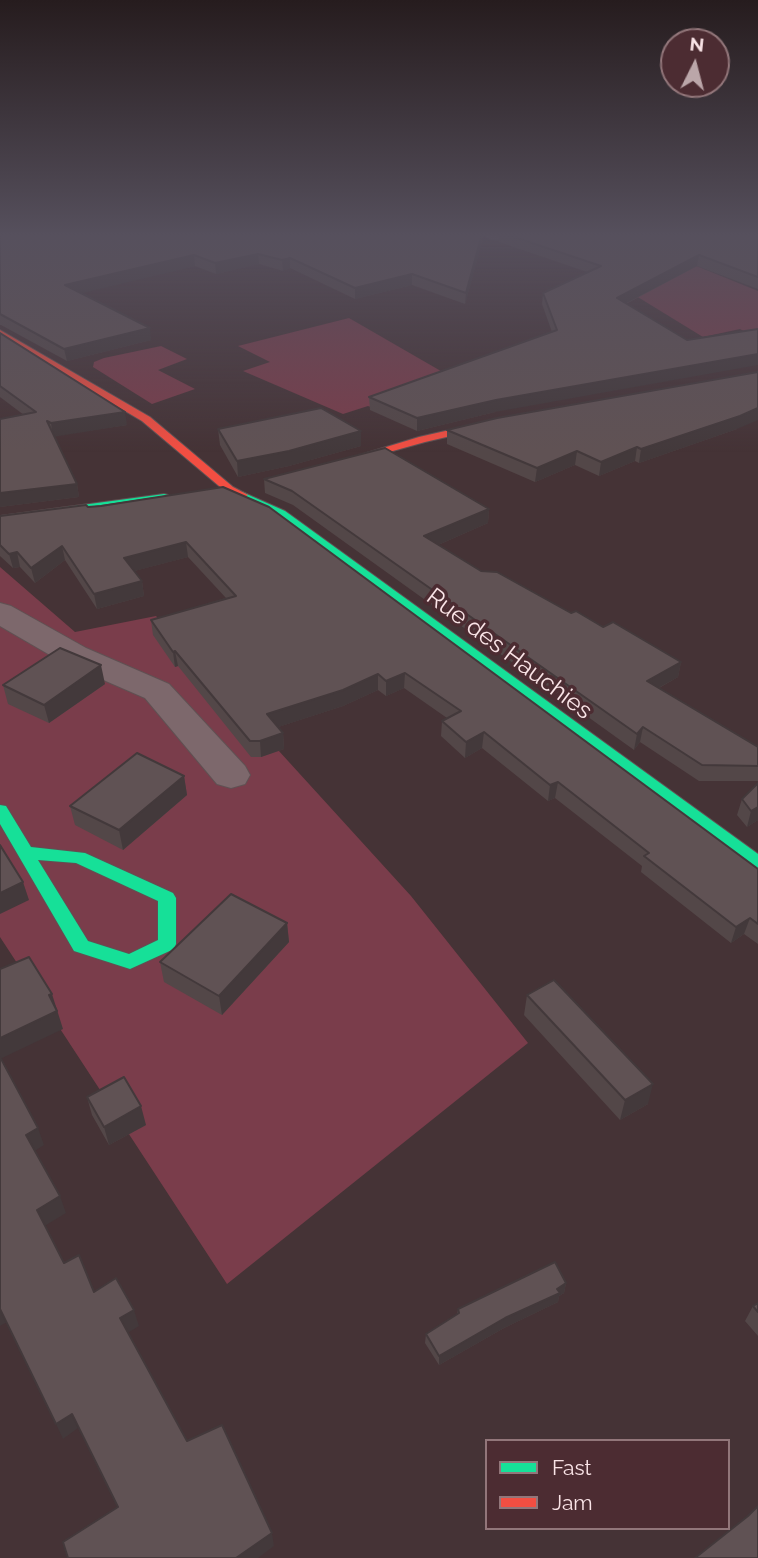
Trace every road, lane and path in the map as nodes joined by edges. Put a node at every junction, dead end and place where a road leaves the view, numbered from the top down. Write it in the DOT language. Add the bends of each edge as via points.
graph roads {
  1 [pos="0,333"];
  2 [pos="510,419"];
  3 [pos="320,468"];
  4 [pos="255,484"];
  5 [pos="229,489"];
  6 [pos="203,492"];
  7 [pos="177,495"];
  8 [pos="0,519"];
  9 [pos="4,621"];
  10 [pos="231,775"];
  11 [pos="0,810"];
  12 [pos="28,853"];
  13 [pos="758,863"];
  1 -- 5 [label="street, Rue des Hauchies" via="146,419"];
  2 -- 3 [label="street"];
  4 -- 5 [label="street"];
  5 -- 6 [label="street"];
  5 -- 13 [label="street, Rue des Hauchies" via="281,513"];
  7 -- 8 [label="street"];
  9 -- 10 [label="street" via="157,691"];
  11 -- 12 [label="street"];
  12 -- 12 [label="street" via="79,857 167,898 167,944 130,962 81,946"];
}
